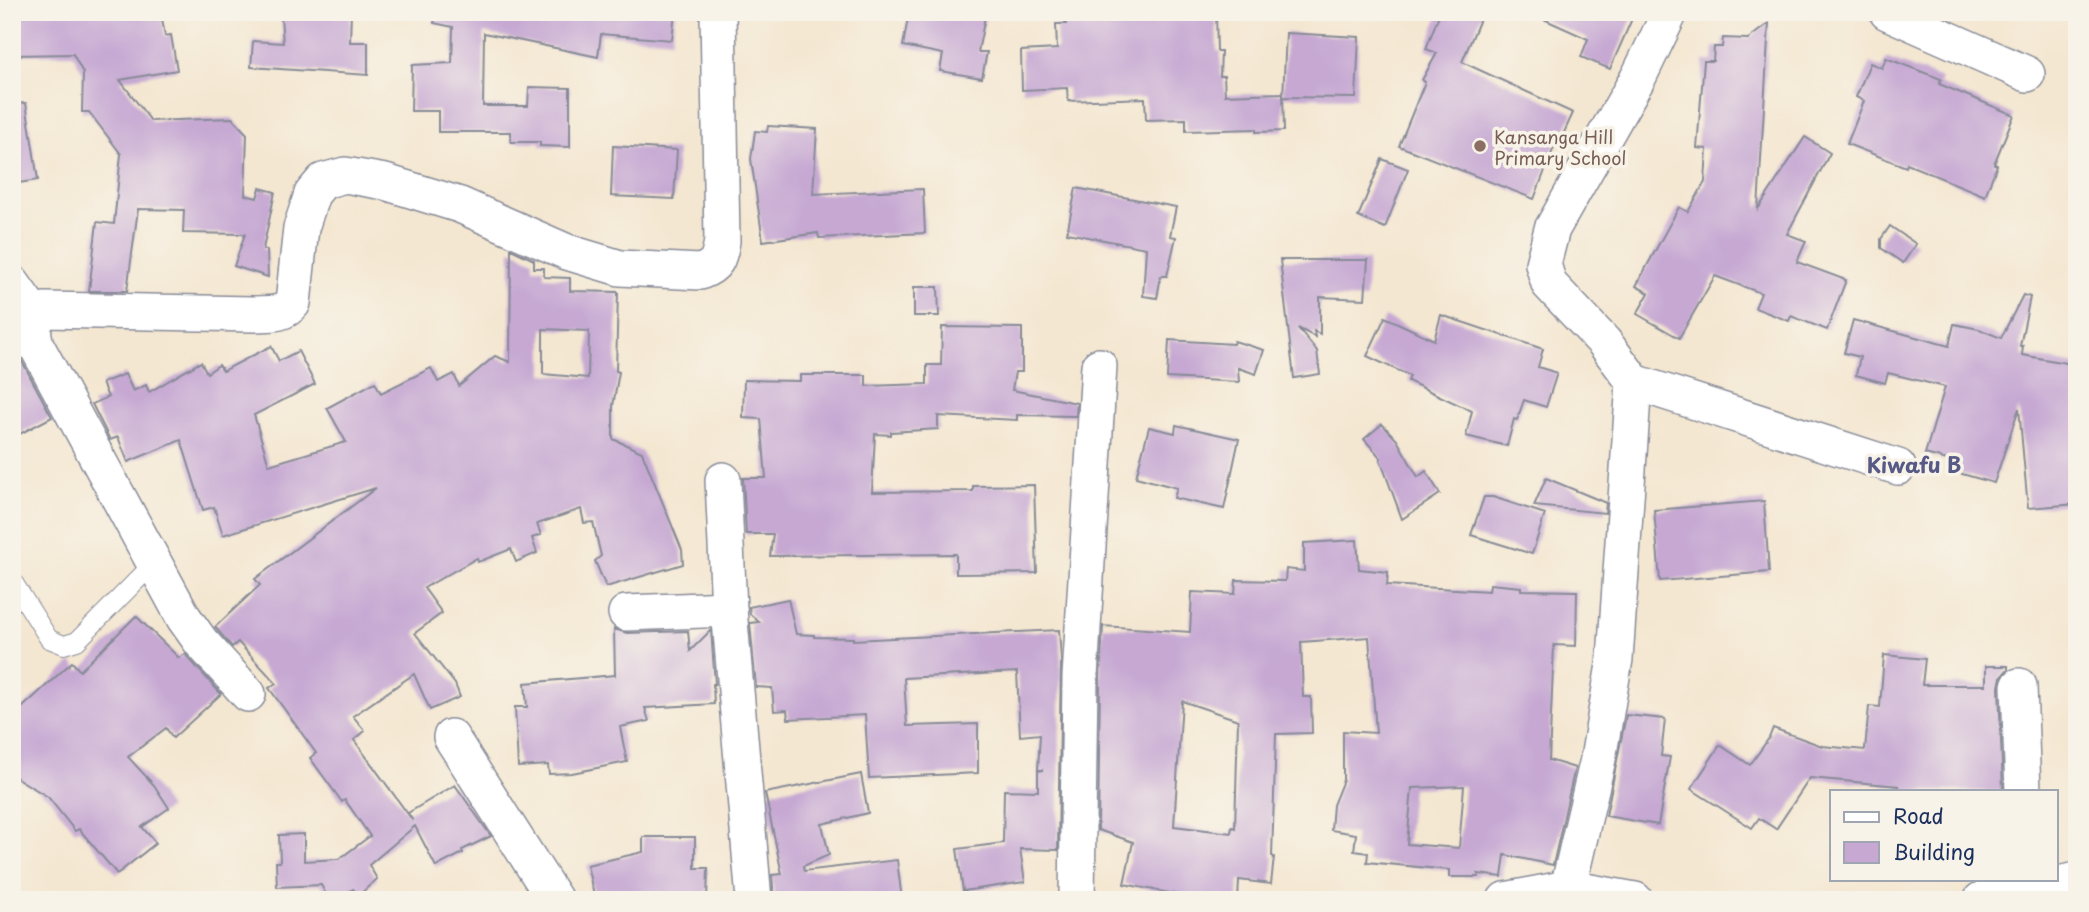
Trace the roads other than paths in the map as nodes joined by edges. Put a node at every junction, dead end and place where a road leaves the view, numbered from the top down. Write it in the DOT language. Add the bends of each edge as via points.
graph roads {
  1 [pos="719,12"];
  2 [pos="1670,12"];
  3 [pos="1887,12"];
  4 [pos="2027,74"];
  5 [pos="12,283"];
  6 [pos="37,318"];
  7 [pos="1098,366"];
  8 [pos="1634,382"];
  9 [pos="1898,467"];
  10 [pos="723,480"];
  11 [pos="154,563"];
  12 [pos="12,580"];
  13 [pos="729,609"];
  14 [pos="626,613"];
  15 [pos="2019,685"];
  16 [pos="248,694"];
  17 [pos="451,737"];
  18 [pos="2023,790"];
  19 [pos="2077,880"];
  20 [pos="2027,885"];
  21 [pos="1568,888"];
  22 [pos="555,900"];
  23 [pos="754,900"];
  24 [pos="1077,900"];
  25 [pos="1505,900"];
  26 [pos="1634,900"];
  27 [pos="1982,900"];
  1 -- 6 [label="street" via="722,241 719,260 711,268 700,272 621,268 567,253 460,205 345,175 323,181 312,194 288,310 45,310"];
  2 -- 8 [label="street" via="1552,229 1543,264 1549,284 1604,342"];
  3 -- 4 [label="street"];
  5 -- 6 [label="street"];
  6 -- 11 [label="street" via="32,330 36,345"];
  7 -- 24 [label="street" via="1080,677"];
  8 -- 9 [label="street"];
  8 -- 21 [label="street" via="1615,659"];
  10 -- 13 [label="street"];
  11 -- 12 [label="lane" via="77,641 64,645 50,639"];
  11 -- 16 [label="street" via="201,642"];
  13 -- 14 [label="street"];
  13 -- 23 [label="street"];
  15 -- 18 [label="street"];
  17 -- 22 [label="street"];
  19 -- 20 [label="street"];
  20 -- 27 [label="street"];
  21 -- 25 [label="street"];
  21 -- 26 [label="street"];
}
